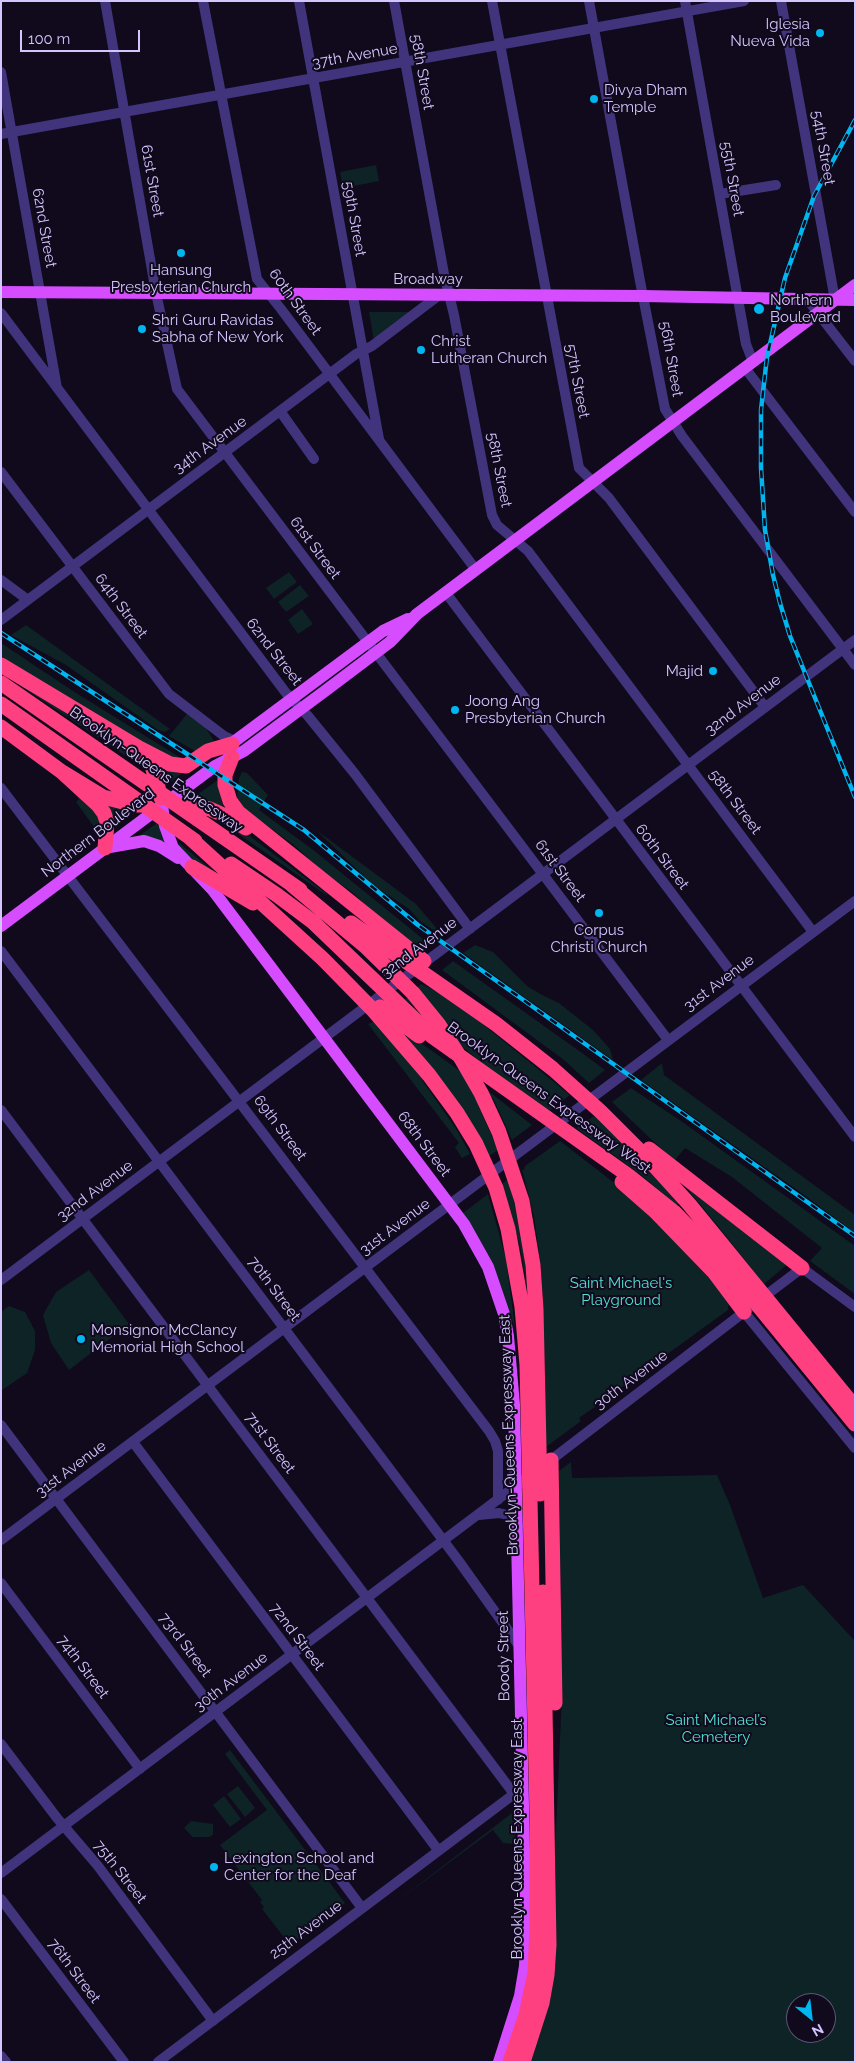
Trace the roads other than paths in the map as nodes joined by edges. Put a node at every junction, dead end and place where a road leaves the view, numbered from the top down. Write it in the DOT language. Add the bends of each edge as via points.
graph roads {
  1 [pos="105,1"];
  2 [pos="203,1"];
  3 [pos="300,1"];
  4 [pos="394,1"];
  5 [pos="492,1"];
  6 [pos="589,1"];
  7 [pos="744,1"];
  8 [pos="781,1"];
  9 [pos="685,6"];
  10 [pos="594,28"];
  11 [pos="500,45"];
  12 [pos="405,62"];
  13 [pos="1,72"];
  14 [pos="313,78"];
  15 [pos="220,95"];
  16 [pos="125,112"];
  17 [pos="12,132"];
  18 [pos="1,134"];
  19 [pos="776,185"];
  20 [pos="720,194"];
  21 [pos="855,285"];
  22 [pos="40,293"];
  23 [pos="156,293"];
  24 [pos="3,294"];
  25 [pos="268,294"];
  26 [pos="353,295"];
  27 [pos="443,295"];
  28 [pos="546,295"];
  29 [pos="643,296"];
  30 [pos="738,297"];
  31 [pos="808,299"];
  32 [pos="835,300"];
  33 [pos="855,300"];
  34 [pos="1,313"];
  35 [pos="817,313"];
  36 [pos="364,350"];
  37 [pos="855,361"];
  38 [pos="749,365"];
  39 [pos="329,374"];
  40 [pos="58,390"];
  41 [pos="280,411"];
  42 [pos="672,422"];
  43 [pos="380,443"];
  44 [pos="224,453"];
  45 [pos="314,459"];
  46 [pos="1,472"];
  47 [pos="593,483"];
  48 [pos="148,510"];
  49 [pos="855,512"];
  50 [pos="515,541"];
  51 [pos="72,567"];
  52 [pos="476,570"];
  53 [pos="1,580"];
  54 [pos="446,593"];
  55 [pos="28,600"];
  56 [pos="417,614"];
  57 [pos="1,620"];
  58 [pos="855,640"];
  59 [pos="368,643"];
  60 [pos="843,649"];
  61 [pos="376,653"];
  62 [pos="1,665"];
  63 [pos="855,665"];
  64 [pos="1,683"];
  65 [pos="1,704"];
  66 [pos="297,704"];
  67 [pos="765,707"];
  68 [pos="1,726"];
  69 [pos="233,747"];
  70 [pos="139,748"];
  71 [pos="688,765"];
  72 [pos="62,772"];
  73 [pos="1,788"];
  74 [pos="162,805"];
  75 [pos="615,820"];
  76 [pos="188,836"];
  77 [pos="105,848"];
  78 [pos="288,854"];
  79 [pos="192,867"];
  80 [pos="543,874"];
  81 [pos="69,875"];
  82 [pos="292,885"];
  83 [pos="855,900"];
  84 [pos="1,926"];
  85 [pos="470,928"];
  86 [pos="813,932"];
  87 [pos="1,951"];
  88 [pos="409,956"];
  89 [pos="334,969"];
  90 [pos="740,986"];
  91 [pos="323,1039"];
  92 [pos="668,1040"];
  93 [pos="485,1075"];
  94 [pos="240,1101"];
  95 [pos="1,1110"];
  96 [pos="600,1111"];
  97 [pos="574,1136"];
  98 [pos="855,1137"];
  99 [pos="160,1162"];
  100 [pos="450,1204"];
  101 [pos="83,1219"];
  102 [pos="366,1267"];
  103 [pos="802,1268"];
  104 [pos="3,1274"];
  105 [pos="753,1290"];
  106 [pos="855,1307"];
  107 [pos="744,1312"];
  108 [pos="773,1315"];
  109 [pos="284,1328"];
  110 [pos="208,1385"];
  111 [pos="855,1407"];
  112 [pos="855,1424"];
  113 [pos="1,1425"];
  114 [pos="534,1435"];
  115 [pos="133,1442"];
  116 [pos="855,1448"];
  117 [pos="551,1460"];
  118 [pos="516,1487"];
  119 [pos="56,1499"];
  120 [pos="498,1500"];
  121 [pos="536,1509"];
  122 [pos="478,1515"];
  123 [pos="518,1526"];
  124 [pos="1,1540"];
  125 [pos="444,1541"];
  126 [pos="1,1583"];
  127 [pos="368,1598"];
  128 [pos="520,1647"];
  129 [pos="292,1655"];
  130 [pos="216,1712"];
  131 [pos="1,1744"];
  132 [pos="140,1769"];
  133 [pos="518,1794"];
  134 [pos="64,1826"];
  135 [pos="548,1827"];
  136 [pos="438,1850"];
  137 [pos="1,1873"];
  138 [pos="1,1899"];
  139 [pos="362,1908"];
  140 [pos="213,2021"];
  141 [pos="1,2056"];
  142 [pos="525,2058"];
  143 [pos="6,2062"];
  144 [pos="124,2062"];
  145 [pos="158,2062"];
  146 [pos="499,2062"];
  147 [pos="510,2062"];
  1 -- 16 [label="street, 61st Street"];
  2 -- 15 [label="street, 60th Street"];
  3 -- 14 [label="street, 59th Street"];
  4 -- 12 [label="street, 58th Street"];
  5 -- 11 [label="street, 57th Street"];
  6 -- 10 [label="street, 56th Street"];
  7 -- 9 [label="street, 37th Avenue"];
  8 -- 32 [label="street, 54th Street"];
  9 -- 10 [label="street, 37th Avenue"];
  9 -- 20 [label="street, 55th Street"];
  10 -- 11 [label="street, 37th Avenue"];
  10 -- 29 [label="street, 56th Street"];
  11 -- 12 [label="street, 37th Avenue"];
  11 -- 28 [label="street, 57th Street"];
  12 -- 14 [label="street, 37th Avenue"];
  12 -- 27 [label="street, 58th Street"];
  13 -- 17 [label="street, 62nd Street"];
  14 -- 15 [label="street, 37th Avenue"];
  14 -- 26 [label="street, 59th Street"];
  15 -- 16 [label="street, 37th Avenue"];
  15 -- 25 [label="street, 60th Street" via="256,279"];
  16 -- 17 [label="street, 37th Avenue"];
  16 -- 23 [label="street, 61st Street"];
  17 -- 18 [label="street, 37th Avenue"];
  17 -- 22 [label="street, 62nd Street"];
  19 -- 20 [label="street"];
  20 -- 30 [label="street, 55th Street"];
  21 -- 32 [label="main road, Northern Boulevard"];
  22 -- 23 [label="main road, Broadway"];
  22 -- 24 [label="main road, Broadway"];
  22 -- 40 [label="street, 62nd Street"];
  23 -- 25 [label="main road, Broadway"];
  23 -- 44 [label="street, 61st Street" via="177,389"];
  25 -- 26 [label="main road, Broadway"];
  25 -- 39 [label="street, 60th Street"];
  26 -- 27 [label="main road, Broadway"];
  26 -- 36 [label="street, 59th Street"];
  27 -- 28 [label="main road, Broadway"];
  27 -- 36 [label="street, 34th Avenue"];
  27 -- 50 [label="street, 58th Street" via="492,515 497,525"];
  28 -- 29 [label="main road, Broadway"];
  28 -- 47 [label="street, 57th Street" via="578,464 580,471"];
  29 -- 30 [label="main road, Broadway"];
  29 -- 42 [label="street, 56th Street" via="663,403"];
  30 -- 31 [label="main road, Broadway"];
  30 -- 38 [label="street, 55th Street"];
  31 -- 32 [label="main road, Broadway"];
  31 -- 35 [label="street"];
  32 -- 33 [label="main road, Broadway"];
  32 -- 35 [label="main road, Northern Boulevard"];
  34 -- 40 [label="street, 62nd Street"];
  35 -- 37 [label="street"];
  35 -- 38 [label="main road, Northern Boulevard"];
  36 -- 39 [label="street, 34th Avenue"];
  36 -- 43 [label="street, 59th Street"];
  38 -- 42 [label="main road, Northern Boulevard"];
  38 -- 49 [label="street, 55th Street"];
  39 -- 41 [label="street, 34th Avenue"];
  39 -- 43 [label="street, 60th Street"];
  40 -- 48 [label="street, 62nd Street"];
  41 -- 44 [label="street, 34th Avenue"];
  41 -- 45 [label="street"];
  42 -- 47 [label="main road, Northern Boulevard"];
  42 -- 60 [label="street, 56th Street"];
  43 -- 52 [label="street, 60th Street"];
  44 -- 48 [label="street, 34th Avenue"];
  44 -- 59 [label="street, 61st Street"];
  46 -- 51 [label="street, 64th Street"];
  47 -- 50 [label="main road, Northern Boulevard"];
  47 -- 67 [label="street, 57th Street" via="609,498"];
  48 -- 51 [label="street, 34th Avenue"];
  48 -- 66 [label="street, 62nd Street"];
  50 -- 52 [label="main road, Northern Boulevard"];
  50 -- 71 [label="street, 58th Street" via="528,551"];
  51 -- 55 [label="street, 34th Avenue"];
  51 -- 69 [label="street, 64th Street" via="170,694 224,736"];
  52 -- 54 [label="main road, Northern Boulevard"];
  53 -- 55 [label="street"];
  54 -- 56 [label="main road, Northern Boulevard"];
  54 -- 75 [label="street, 60th Street"];
  55 -- 57 [label="street, 34th Avenue"];
  56 -- 59 [label="main road, Northern Boulevard" via="383,631"];
  56 -- 61 [label="main road, Northern Boulevard"];
  58 -- 60 [label="street, 32nd Avenue"];
  59 -- 61 [label="street, 61st Street"];
  59 -- 66 [label="main road, Northern Boulevard"];
  60 -- 63 [label="street, 56th Street"];
  60 -- 67 [label="street, 32nd Avenue"];
  61 -- 66 [label="main road, Northern Boulevard"];
  61 -- 80 [label="street, 61st Street"];
  62 -- 70 [label="highway"];
  64 -- 82 [label="highway, Brooklyn-Queens Expressway"];
  65 -- 76 [label="highway"];
  66 -- 69 [label="main road, Northern Boulevard" via="244,751"];
  66 -- 85 [label="street, 62nd Street" via="355,774"];
  67 -- 71 [label="street, 32nd Avenue"];
  68 -- 72 [label="highway"];
  69 -- 70 [label="highway" via="208,751 190,764 181,766 165,762"];
  69 -- 74 [label="main road, Northern Boulevard" via="215,766"];
  69 -- 78 [label="highway" via="225,780 230,801 238,812"];
  70 -- 74 [label="highway" via="152,766"];
  71 -- 75 [label="street, 32nd Avenue"];
  71 -- 86 [label="street, 58th Street"];
  72 -- 74 [label="highway" via="111,800 135,805"];
  72 -- 77 [label="highway" via="104,813 107,822"];
  73 -- 81 [label="street, 69th Street"];
  74 -- 77 [label="main road, Northern Boulevard"];
  74 -- 78 [label="highway" via="196,806 217,812"];
  74 -- 79 [label="main road, 68th Street" via="171,844"];
  75 -- 80 [label="street, 32nd Avenue"];
  75 -- 90 [label="street, 60th Street"];
  76 -- 89 [label="highway, Brooklyn-Queens Expressway East"];
  76 -- 93 [label="highway, Brooklyn-Queens Expressway West" via="302,913 408,1015"];
  77 -- 79 [label="main road" via="148,842"];
  77 -- 81 [label="main road, Northern Boulevard"];
  78 -- 88 [label="highway"];
  79 -- 89 [label="highway" via="257,906"];
  79 -- 91 [label="main road, 68th Street" via="212,889"];
  80 -- 85 [label="street, 32nd Avenue"];
  80 -- 92 [label="street, 61st Street"];
  81 -- 84 [label="main road, Northern Boulevard"];
  81 -- 94 [label="street, 69th Street"];
  82 -- 88 [label="highway, Brooklyn-Queens Expressway West"];
  82 -- 114 [label="highway, Brooklyn-Queens Expressway East" via="392,970 444,1032 469,1071 505,1146 528,1228 534,1265"];
  83 -- 86 [label="street, 31st Avenue"];
  85 -- 91 [label="street, 32nd Avenue"];
  86 -- 90 [label="street, 31st Avenue"];
  87 -- 99 [label="street, 70th Street"];
  88 -- 96 [label="highway, Brooklyn-Queens Expressway West"];
  89 -- 93 [label="highway" via="438,1050"];
  89 -- 114 [label="highway, Brooklyn-Queens Expressway East" via="429,1075 462,1120 484,1160 508,1229 522,1307"];
  90 -- 92 [label="street, 31st Avenue"];
  90 -- 98 [label="street, 60th Street"];
  91 -- 94 [label="street, 32nd Avenue"];
  91 -- 100 [label="main road, 68th Street"];
  92 -- 100 [label="street, 31st Avenue"];
  93 -- 97 [label="highway, Brooklyn-Queens Expressway West"];
  94 -- 99 [label="street, 32nd Avenue"];
  94 -- 102 [label="street, 69th Street"];
  95 -- 101 [label="street, 71st Street"];
  96 -- 103 [label="highway"];
  96 -- 105 [label="highway, Brooklyn-Queens Expressway West" via="670,1183"];
  97 -- 105 [label="highway, Brooklyn-Queens Expressway West" via="674,1212"];
  97 -- 107 [label="highway" via="682,1238 714,1272"];
  99 -- 101 [label="street, 32nd Avenue"];
  99 -- 109 [label="street, 70th Street"];
  100 -- 102 [label="street, 31st Avenue"];
  100 -- 118 [label="main road, 68th Street" via="488,1267 504,1314 514,1405"];
  101 -- 104 [label="street, 32nd Avenue"];
  101 -- 110 [label="street, 71st Street"];
  102 -- 109 [label="street, 31st Avenue"];
  102 -- 120 [label="street, 69th Street" via="495,1441 498,1450"];
  103 -- 106 [label="street"];
  103 -- 107 [label="street, 30th Avenue"];
  105 -- 108 [label="highway, Brooklyn-Queens Expressway West"];
  107 -- 116 [label="street"];
  107 -- 117 [label="street, 30th Avenue"];
  108 -- 111 [label="highway, Brooklyn-Queens Expressway West"];
  108 -- 112 [label="highway, Brooklyn-Queens Expressway West"];
  109 -- 110 [label="street, 31st Avenue"];
  109 -- 125 [label="street, 70th Street"];
  110 -- 115 [label="street, 31st Avenue"];
  110 -- 127 [label="street, 71st Street"];
  113 -- 119 [label="street, 73rd Street"];
  114 -- 121 [label="highway, Brooklyn-Queens Expressway East"];
  115 -- 119 [label="street, 31st Avenue"];
  115 -- 129 [label="street, 72nd Street"];
  117 -- 118 [label="street, 30th Avenue"];
  117 -- 135 [label="highway" via="555,1703"];
  118 -- 120 [label="street, 30th Avenue"];
  118 -- 123 [label="main road, Boody Street"];
  119 -- 124 [label="street, 31st Avenue"];
  119 -- 130 [label="street, 73rd Street"];
  120 -- 122 [label="street, 30th Avenue"];
  121 -- 135 [label="highway, Brooklyn-Queens Expressway East"];
  121 -- 147 [label="highway, Brooklyn-Queens Expressway East" via="537,1944 529,2001"];
  122 -- 123 [label="street" via="507,1515"];
  122 -- 125 [label="street, 30th Avenue"];
  123 -- 128 [label="main road, Boody Street"];
  125 -- 127 [label="street, 30th Avenue"];
  125 -- 128 [label="street, 70th Street"];
  126 -- 132 [label="street, 74th Street"];
  127 -- 129 [label="street, 30th Avenue"];
  127 -- 133 [label="street, 71st Street"];
  128 -- 133 [label="main road, Boody Street"];
  129 -- 130 [label="street, 30th Avenue"];
  129 -- 136 [label="street, 72nd Street"];
  130 -- 132 [label="street, 30th Avenue"];
  130 -- 139 [label="street, 73rd Street"];
  131 -- 134 [label="street, 75th Street"];
  132 -- 134 [label="street, 30th Avenue"];
  133 -- 136 [label="street, 25th Avenue"];
  133 -- 146 [label="main road, Boody Street" via="526,1929 525,1966 516,2012"];
  134 -- 137 [label="street, 30th Avenue"];
  134 -- 140 [label="street, 75th Street" via="98,1866"];
  135 -- 142 [label="highway, Brooklyn-Queens Expressway East" via="548,1960 542,2003"];
  136 -- 139 [label="street, 25th Avenue"];
  138 -- 144 [label="street, 76th Street"];
  139 -- 140 [label="street, 25th Avenue"];
  140 -- 145 [label="street, 25th Avenue"];
  141 -- 143 [label="street"];
}
